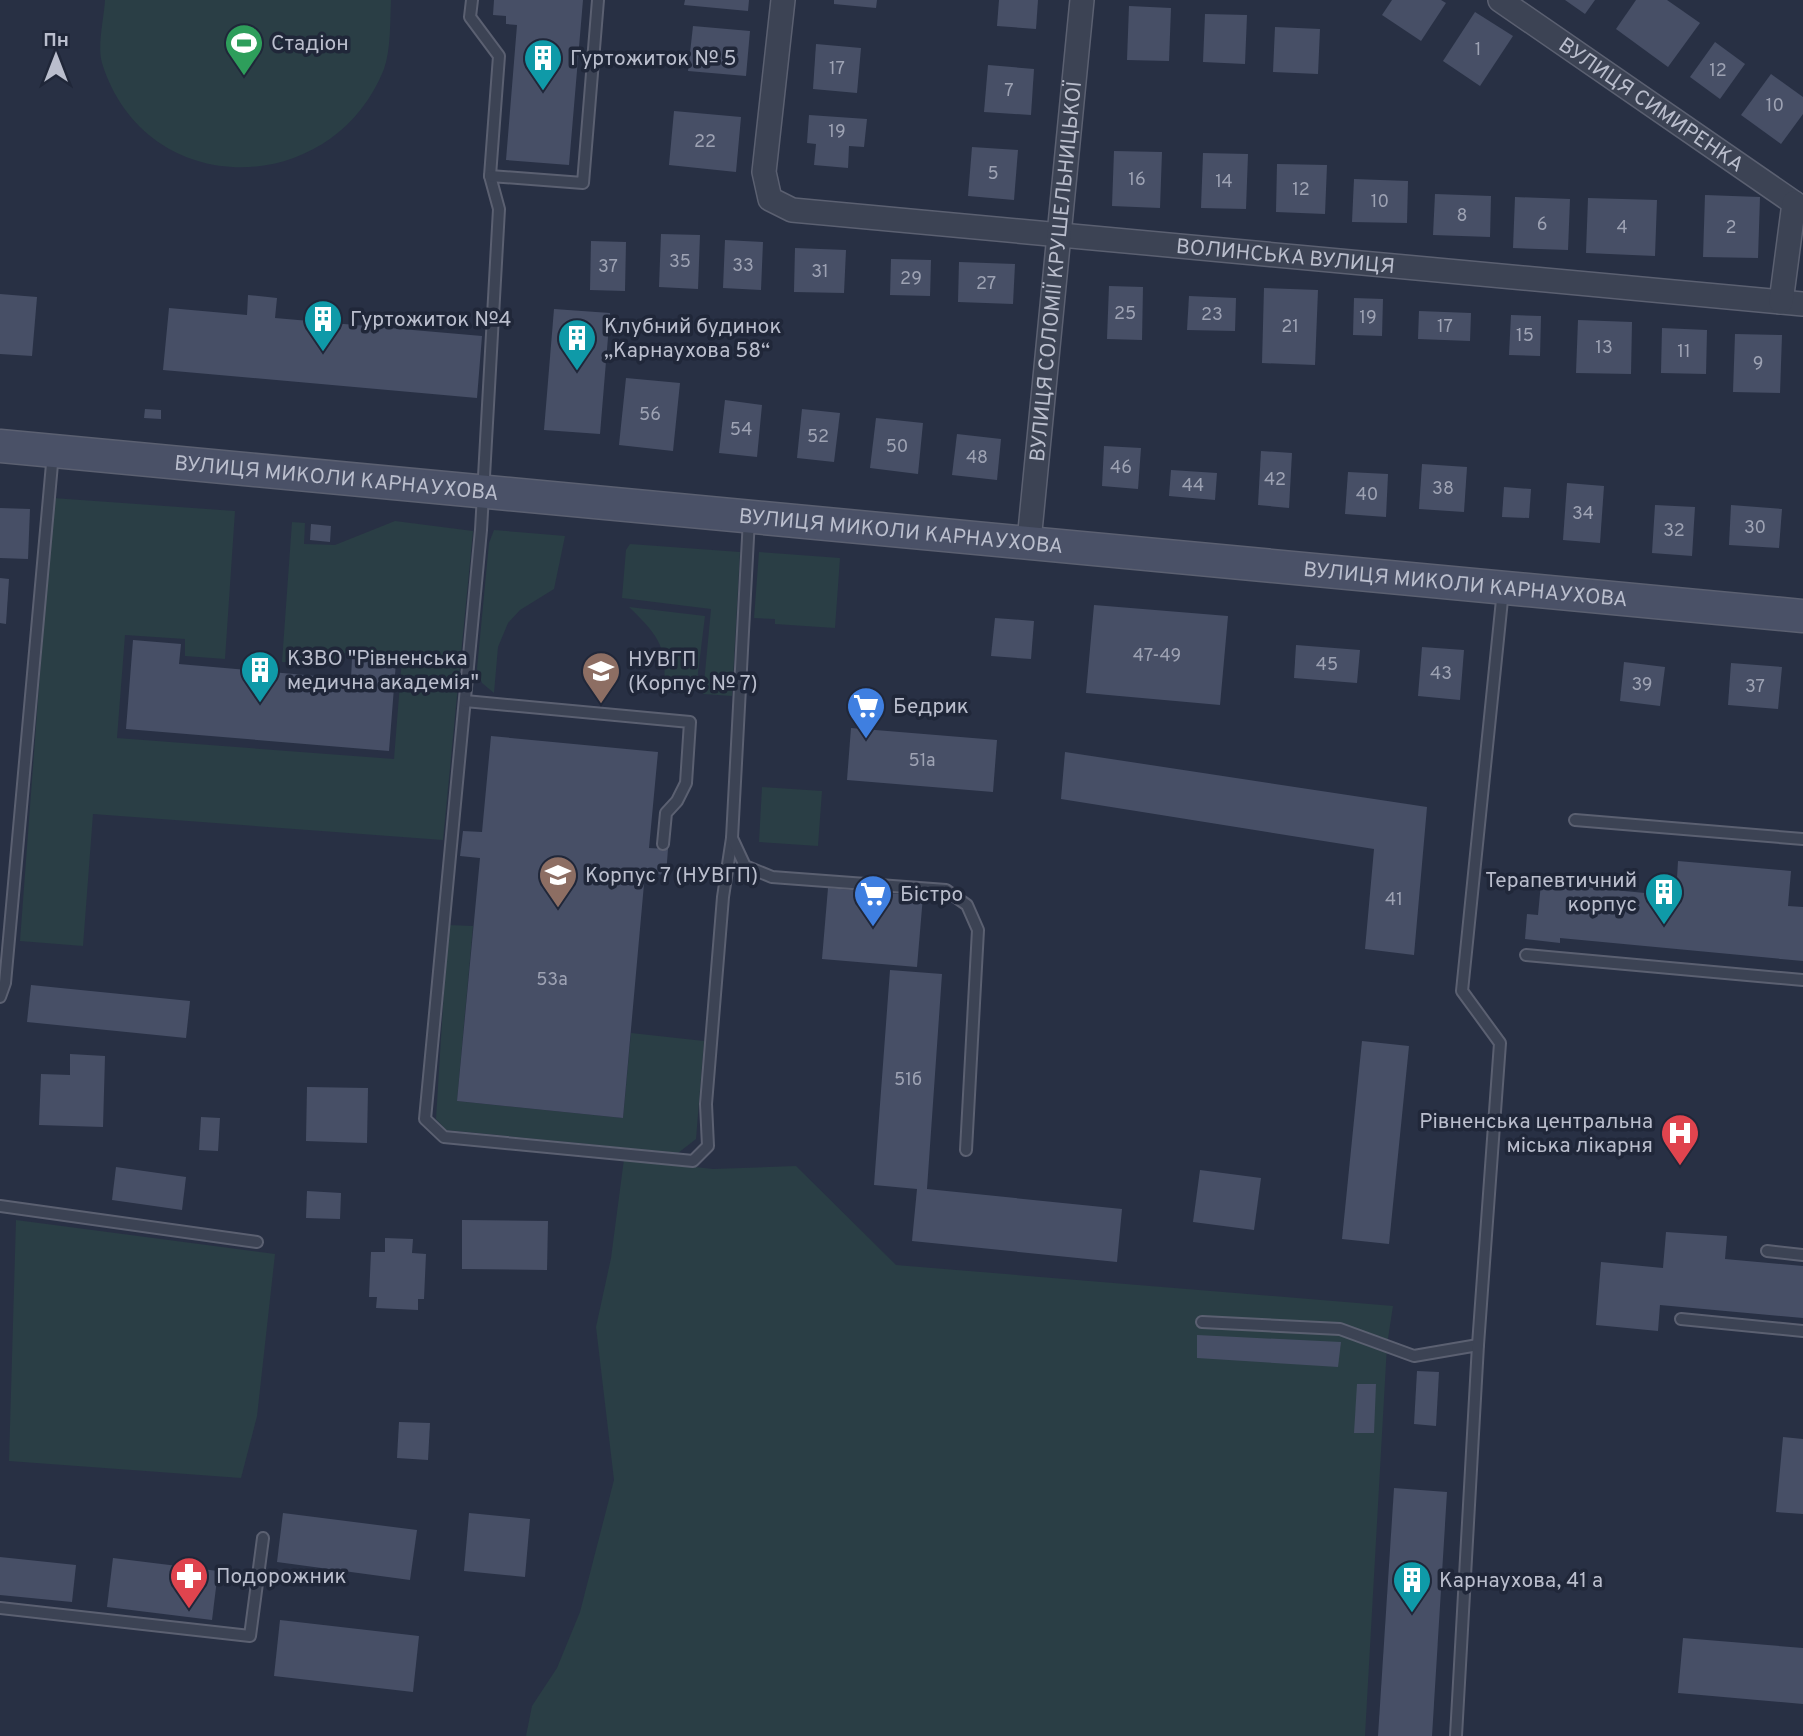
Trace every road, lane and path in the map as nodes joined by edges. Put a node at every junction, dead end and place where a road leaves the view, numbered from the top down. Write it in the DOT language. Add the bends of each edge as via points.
graph roads {
  1 [pos="472,0"];
  2 [pos="598,0"];
  3 [pos="783,0"];
  4 [pos="1082,0"];
  5 [pos="1500,0"];
  6 [pos="490,176"];
  7 [pos="1798,206"];
  8 [pos="1059,233"];
  9 [pos="1792,303"];
  10 [pos="0,446"];
  11 [pos="53,451"];
  12 [pos="481,491"];
  13 [pos="749,516"];
  14 [pos="1029,541"];
  15 [pos="1503,587"];
  16 [pos="1803,616"];
  17 [pos="465,701"];
  18 [pos="1575,820"];
  19 [pos="732,838"];
  20 [pos="1803,839"];
  21 [pos="663,844"];
  22 [pos="1526,955"];
  23 [pos="1803,980"];
  24 [pos="0,997"];
  25 [pos="966,1150"];
  26 [pos="0,1206"];
  27 [pos="257,1242"];
  28 [pos="1767,1251"];
  29 [pos="1803,1255"];
  30 [pos="1681,1318"];
  31 [pos="1202,1322"];
  32 [pos="1803,1331"];
  33 [pos="1478,1345"];
  34 [pos="263,1538"];
  35 [pos="0,1608"];
  36 [pos="1456,1736"];
  1 -- 6 [label="lane" via="470,17 499,56"];
  2 -- 6 [label="lane" via="583,183"];
  3 -- 8 [label="street, ВОЛИНСЬКА ВУЛИЦЯ" via="764,172 770,199 792,210"];
  4 -- 8 [label="street, ВУЛИЦЯ СОЛОМІЇ КРУШЕЛЬНИЦЬКОЇ"];
  5 -- 7 [label="street, ВУЛИЦЯ СИМИРЕНКА"];
  6 -- 12 [label="lane" via="499,209 491,393"];
  7 -- 9 [label="street"];
  8 -- 9 [label="street, ВОЛИНСЬКА ВУЛИЦЯ"];
  8 -- 14 [label="street, ВУЛИЦЯ СОЛОМІЇ КРУШЕЛЬНИЦЬКОЇ"];
  10 -- 11 [label="main road, ВУЛИЦЯ МИКОЛИ КАРНАУХОВА"];
  11 -- 12 [label="main road, ВУЛИЦЯ МИКОЛИ КАРНАУХОВА"];
  11 -- 24 [label="lane" via="5,983"];
  12 -- 13 [label="main road, ВУЛИЦЯ МИКОЛИ КАРНАУХОВА"];
  12 -- 17 [label="lane"];
  13 -- 14 [label="main road, ВУЛИЦЯ МИКОЛИ КАРНАУХОВА"];
  13 -- 19 [label="lane"];
  14 -- 15 [label="main road, ВУЛИЦЯ МИКОЛИ КАРНАУХОВА"];
  15 -- 16 [label="main road, ВУЛИЦЯ МИКОЛИ КАРНАУХОВА"];
  15 -- 33 [label="lane" via="1462,991 1500,1043"];
  17 -- 19 [label="lane" via="425,1119 444,1137 693,1161 708,1146 706,1104"];
  17 -- 21 [label="lane" via="690,722 686,783 666,813"];
  18 -- 20 [label="lane"];
  19 -- 25 [label="lane" via="745,866 772,877 946,890 967,905 978,930"];
  22 -- 23 [label="lane"];
  26 -- 27 [label="lane"];
  28 -- 29 [label="lane"];
  30 -- 32 [label="lane"];
  31 -- 33 [label="lane" via="1340,1329 1413,1356"];
  33 -- 36 [label="lane"];
  34 -- 35 [label="lane" via="250,1636"];
}
